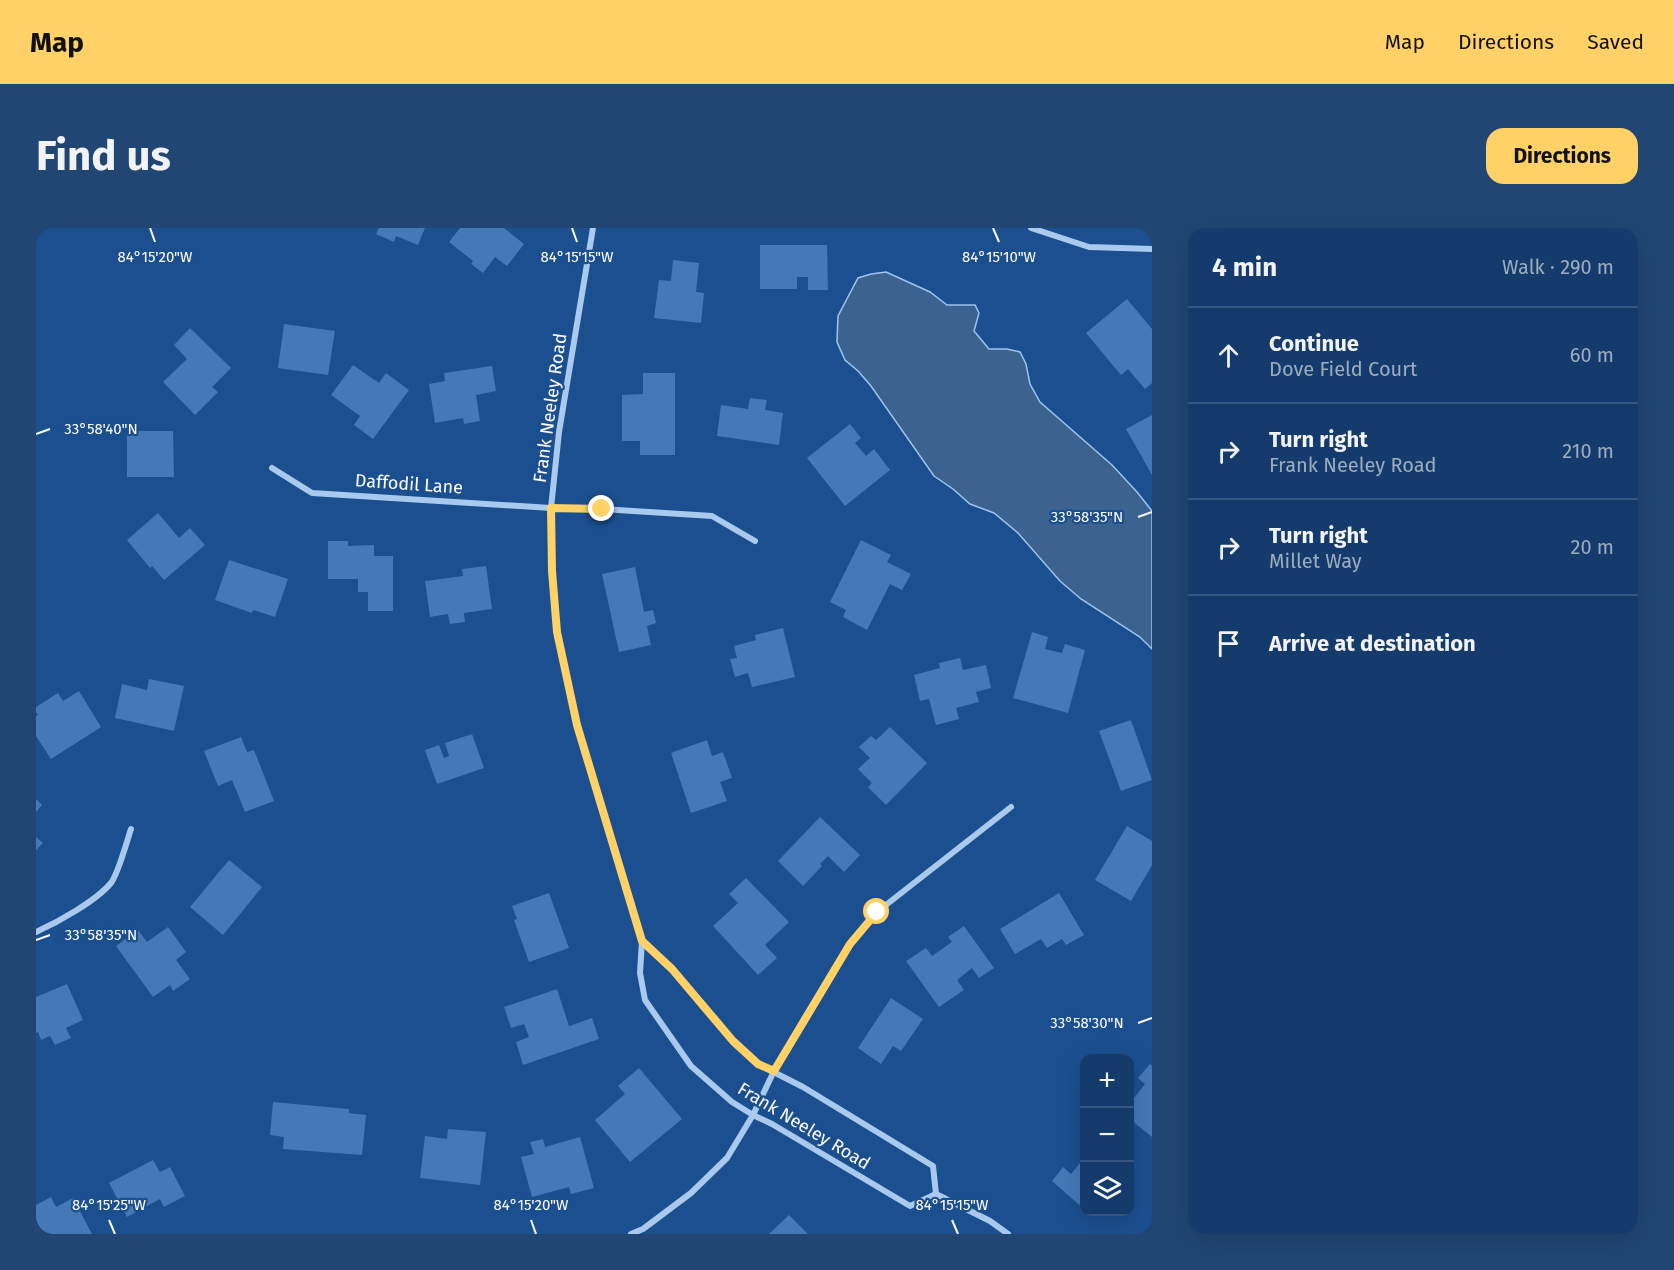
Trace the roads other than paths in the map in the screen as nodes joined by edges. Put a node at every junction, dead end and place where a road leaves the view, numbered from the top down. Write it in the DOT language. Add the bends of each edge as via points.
graph roads {
  1 [pos="593,228"];
  2 [pos="1031,228"];
  3 [pos="1152,249"];
  4 [pos="272,468"];
  5 [pos="551,508"];
  6 [pos="755,541"];
  7 [pos="1011,807"];
  8 [pos="130,829"];
  9 [pos="36,932"];
  10 [pos="642,941"];
  11 [pos="774,1071"];
  12 [pos="753,1116"];
  13 [pos="936,1194"];
  14 [pos="631,1234"];
  15 [pos="1008,1234"];
  1 -- 5 [label="street, Frank Neeley Road" via="559,432"];
  2 -- 3 [label="street" via="1089,247"];
  4 -- 5 [label="street, Daffodil Lane" via="312,493"];
  5 -- 6 [label="street, Daffodil Lane" via="711,516"];
  5 -- 10 [label="street, Frank Neeley Road" via="557,632 577,725"];
  7 -- 11 [label="street" via="877,912 850,944"];
  8 -- 9 [label="street" via="112,881 96,897"];
  10 -- 11 [label="street, Frank Neeley Road" via="672,969 733,1041 758,1064"];
  10 -- 12 [label="street, Frank Neeley Road" via="640,973 645,1000 691,1066"];
  11 -- 12 [label="street"];
  11 -- 13 [label="street, Frank Neeley Road" via="933,1166"];
  12 -- 13 [label="street, Frank Neeley Road" via="910,1206"];
  12 -- 14 [label="street" via="728,1158 691,1193"];
  13 -- 15 [label="street"];
}
